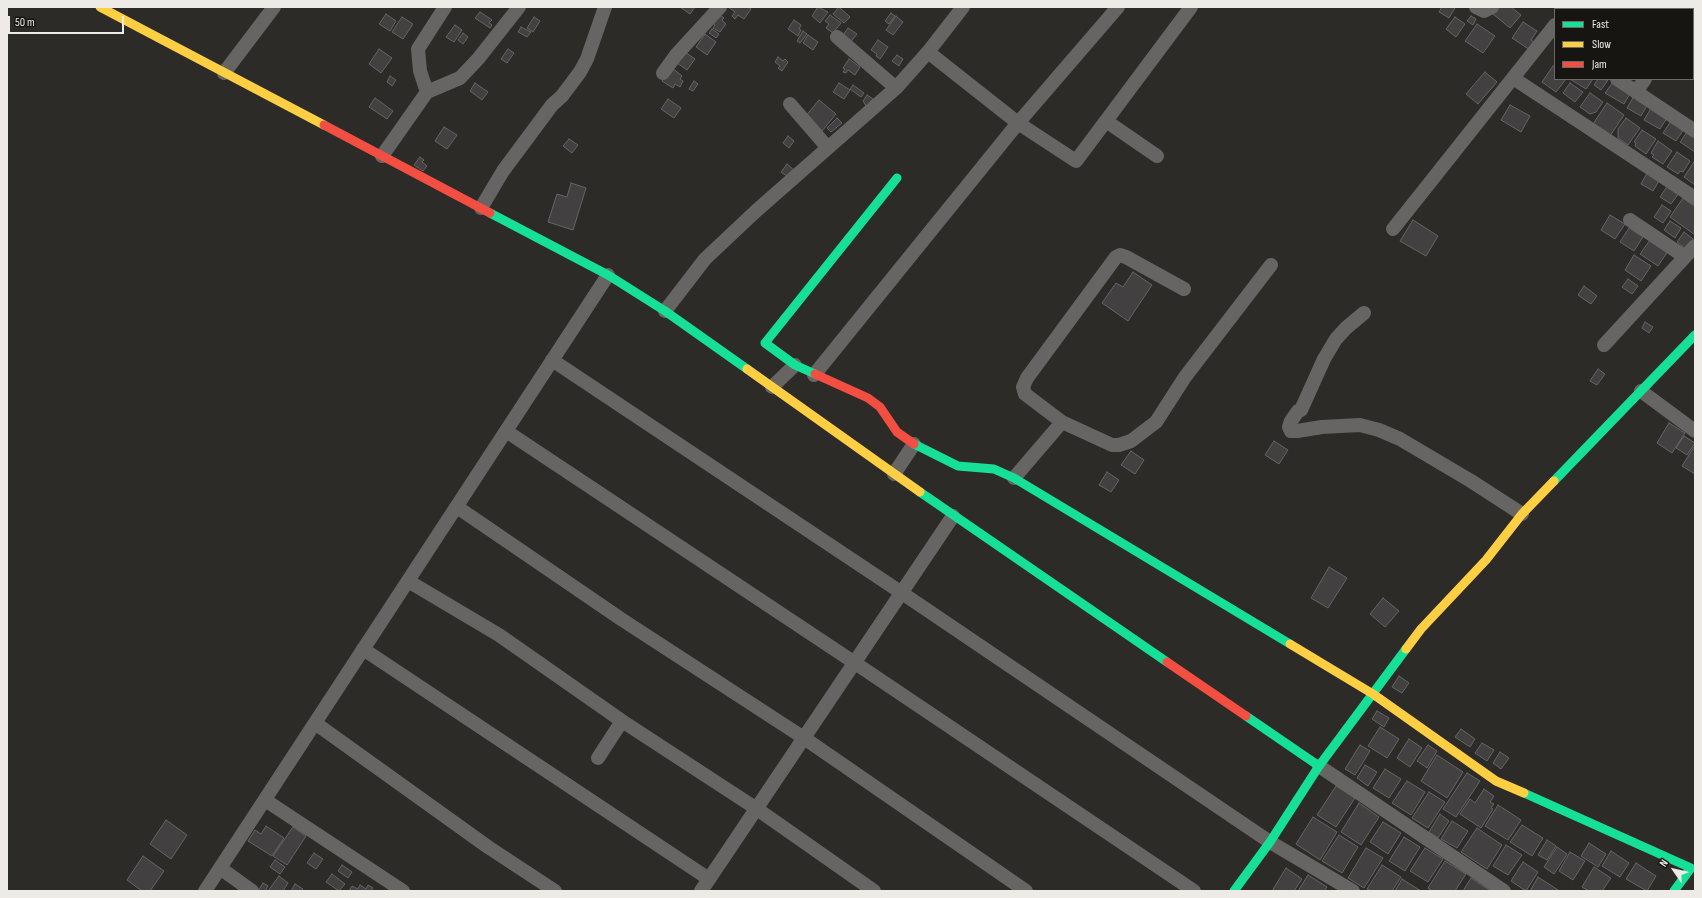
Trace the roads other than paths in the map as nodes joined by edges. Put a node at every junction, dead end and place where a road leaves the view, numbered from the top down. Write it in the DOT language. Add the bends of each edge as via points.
graph roads {
  1 [pos="100,7"];
  2 [pos="274,7"];
  3 [pos="445,7"];
  4 [pos="519,7"];
  5 [pos="605,7"];
  6 [pos="720,7"];
  7 [pos="964,7"];
  8 [pos="1118,7"];
  9 [pos="1191,7"];
  10 [pos="1476,7"];
  11 [pos="1492,7"];
  12 [pos="1553,32"];
  13 [pos="837,37"];
  14 [pos="928,52"];
  15 [pos="224,73"];
  16 [pos="663,73"];
  17 [pos="1513,78"];
  18 [pos="1618,80"];
  19 [pos="1644,80"];
  20 [pos="896,88"];
  21 [pos="427,92"];
  22 [pos="1636,92"];
  23 [pos="790,104"];
  24 [pos="1106,121"];
  25 [pos="1018,123"];
  26 [pos="1695,131"];
  27 [pos="828,148"];
  28 [pos="382,156"];
  29 [pos="1157,156"];
  30 [pos="897,178"];
  31 [pos="1695,198"];
  32 [pos="481,208"];
  33 [pos="1630,220"];
  34 [pos="1393,229"];
  35 [pos="1695,246"];
  36 [pos="1685,257"];
  37 [pos="1271,265"];
  38 [pos="608,275"];
  39 [pos="1184,290"];
  40 [pos="666,311"];
  41 [pos="1364,313"];
  42 [pos="1695,335"];
  43 [pos="1604,345"];
  44 [pos="552,360"];
  45 [pos="795,365"];
  46 [pos="814,375"];
  47 [pos="772,387"];
  48 [pos="1641,391"];
  49 [pos="1301,410"];
  50 [pos="1062,422"];
  51 [pos="1322,427"];
  52 [pos="506,431"];
  53 [pos="1695,431"];
  54 [pos="914,444"];
  55 [pos="894,474"];
  56 [pos="1014,478"];
  57 [pos="456,507"];
  58 [pos="1522,514"];
  59 [pos="953,516"];
  60 [pos="408,581"];
  61 [pos="902,593"];
  62 [pos="363,649"];
  63 [pos="855,662"];
  64 [pos="1373,694"];
  65 [pos="622,721"];
  66 [pos="315,723"];
  67 [pos="804,738"];
  68 [pos="598,758"];
  69 [pos="1319,766"];
  70 [pos="265,800"];
  71 [pos="757,809"];
  72 [pos="1270,842"];
  73 [pos="220,868"];
  74 [pos="709,879"];
  75 [pos="205,891"];
  76 [pos="252,891"];
  77 [pos="403,891"];
  78 [pos="555,891"];
  79 [pos="701,891"];
  80 [pos="874,891"];
  81 [pos="1026,891"];
  82 [pos="1194,891"];
  83 [pos="1234,891"];
  84 [pos="1353,891"];
  85 [pos="1504,891"];
  86 [pos="1674,891"];
  1 -- 15 [label="street"];
  2 -- 15 [label="street"];
  3 -- 21 [label="street" via="418,49 420,71"];
  4 -- 21 [label="street" via="460,78"];
  5 -- 32 [label="street" via="580,72 552,105 503,172"];
  6 -- 16 [label="street" via="676,54"];
  7 -- 14 [label="street"];
  8 -- 25 [label="street"];
  9 -- 24 [label="street"];
  10 -- 11 [label="street" via="1484,11"];
  12 -- 17 [label="street"];
  13 -- 20 [label="street"];
  14 -- 20 [label="street"];
  14 -- 25 [label="street"];
  15 -- 28 [label="street"];
  17 -- 31 [label="street"];
  17 -- 34 [label="street"];
  18 -- 22 [label="street"];
  19 -- 22 [label="street"];
  20 -- 27 [label="street"];
  21 -- 28 [label="street"];
  22 -- 26 [label="street"];
  23 -- 27 [label="street"];
  24 -- 25 [label="street" via="1076,162"];
  24 -- 29 [label="street"];
  25 -- 46 [label="street"];
  27 -- 40 [label="street" via="705,260"];
  28 -- 32 [label="street"];
  30 -- 45 [label="street" via="765,343"];
  32 -- 38 [label="street"];
  33 -- 36 [label="street"];
  35 -- 36 [label="street"];
  36 -- 43 [label="street"];
  37 -- 50 [label="street" via="1185,377 1156,422 1147,429 1131,441 1112,445"];
  38 -- 40 [label="street"];
  38 -- 44 [label="street"];
  39 -- 50 [label="street" via="1126,257 1116,256 1023,387 1025,394"];
  40 -- 47 [label="street"];
  41 -- 49 [label="street" via="1346,328 1332,346 1317,372"];
  42 -- 48 [label="street"];
  44 -- 52 [label="street"];
  44 -- 61 [label="street"];
  45 -- 46 [label="street"];
  45 -- 47 [label="street"];
  46 -- 54 [label="street" via="868,398 880,408 897,432"];
  47 -- 55 [label="street"];
  48 -- 53 [label="street"];
  48 -- 58 [label="street"];
  49 -- 51 [label="street"];
  49 -- 51 [label="street" via="1291,421 1291,431"];
  50 -- 56 [label="street"];
  51 -- 58 [label="street" via="1360,425 1400,439 1471,480"];
  52 -- 57 [label="street"];
  52 -- 63 [label="street"];
  54 -- 55 [label="street"];
  54 -- 56 [label="street" via="958,466 994,469"];
  55 -- 59 [label="street"];
  56 -- 64 [label="street"];
  57 -- 60 [label="street"];
  57 -- 67 [label="street" via="621,619"];
  58 -- 64 [label="street" via="1486,560 1421,629"];
  59 -- 61 [label="street"];
  59 -- 69 [label="street"];
  60 -- 62 [label="street"];
  60 -- 65 [label="street" via="499,635"];
  61 -- 63 [label="street"];
  61 -- 72 [label="street"];
  62 -- 66 [label="street"];
  62 -- 74 [label="street"];
  63 -- 67 [label="street"];
  63 -- 82 [label="street"];
  64 -- 69 [label="street"];
  64 -- 86 [label="street" via="1496,781 1691,868"];
  65 -- 68 [label="street"];
  65 -- 71 [label="street"];
  66 -- 70 [label="street"];
  66 -- 78 [label="street" via="488,847"];
  67 -- 71 [label="street"];
  67 -- 81 [label="street"];
  69 -- 72 [label="street"];
  69 -- 85 [label="street"];
  70 -- 73 [label="street"];
  70 -- 77 [label="street"];
  71 -- 74 [label="street"];
  71 -- 80 [label="street"];
  72 -- 83 [label="street"];
  72 -- 84 [label="street"];
  73 -- 75 [label="street"];
  73 -- 76 [label="street"];
  74 -- 79 [label="street"];
}
